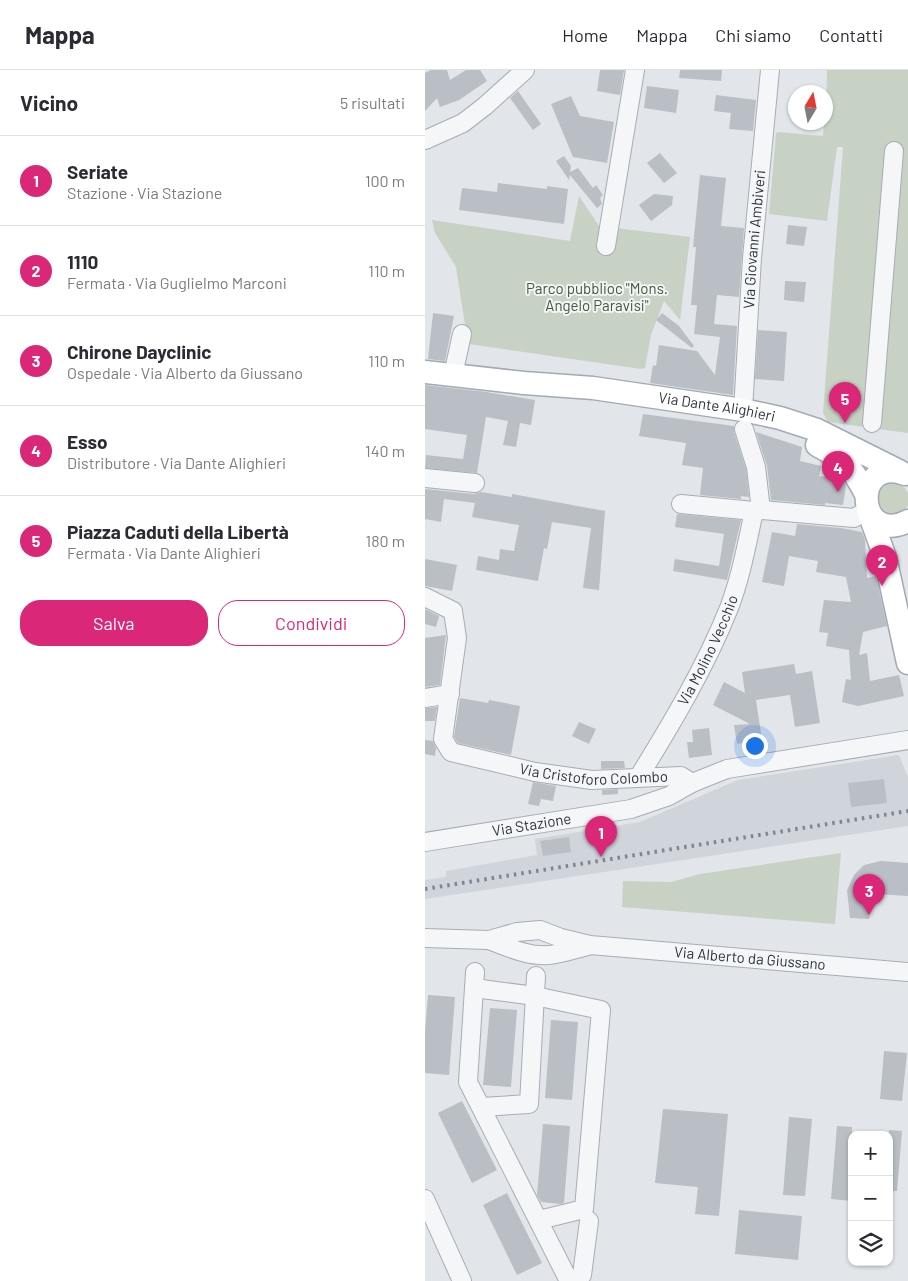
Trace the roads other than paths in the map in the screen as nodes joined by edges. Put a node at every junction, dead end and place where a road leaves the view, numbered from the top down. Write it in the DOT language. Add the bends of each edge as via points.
graph roads {
  1 [pos="525,70"];
  2 [pos="635,70"];
  3 [pos="770,70"];
  4 [pos="425,140"];
  5 [pos="894,151"];
  6 [pos="606,246"];
  7 [pos="462,334"];
  8 [pos="425,372"];
  9 [pos="453,375"];
  10 [pos="524,383"];
  11 [pos="744,419"];
  12 [pos="872,423"];
  13 [pos="903,473"];
  14 [pos="425,478"];
  15 [pos="475,483"];
  16 [pos="867,502"];
  17 [pos="681,504"];
  18 [pos="757,510"];
  19 [pos="905,523"];
  20 [pos="885,557"];
  21 [pos="425,597"];
  22 [pos="908,663"];
  23 [pos="450,694"];
  24 [pos="425,698"];
  25 [pos="908,740"];
  26 [pos="638,778"];
  27 [pos="692,783"];
  28 [pos="425,842"];
  29 [pos="425,938"];
  30 [pos="516,940"];
  31 [pos="561,946"];
  32 [pos="908,972"];
  33 [pos="536,976"];
  34 [pos="535,996"];
  35 [pos="483,1107"];
  36 [pos="425,1199"];
  37 [pos="539,1220"];
  38 [pos="589,1220"];
  39 [pos="462,1281"];
  40 [pos="569,1281"];
  41 [pos="574,1281"];
  1 -- 4 [label="street" via="463,123"];
  2 -- 6 [label="street"];
  3 -- 11 [label="street, Via Giovanni Ambiveri" via="752,258"];
  5 -- 12 [label="street"];
  7 -- 9 [label="street"];
  8 -- 9 [label="main road, Via Dante Alighieri"];
  9 -- 10 [label="main road, Via Dante Alighieri"];
  10 -- 11 [label="main road, Via Dante Alighieri" via="593,388"];
  10 -- 16 [label="main road, Via Dante Alighieri" via="591,398 744,420 805,439 841,459 853,470"];
  11 -- 13 [label="main road, Via Dante Alighieri" via="780,418 817,430"];
  11 -- 18 [label="street, Via Molino Vecchio" via="755,467"];
  13 -- 16 [label="main road" via="890,471 874,478 869,486"];
  14 -- 15 [label="street"];
  16 -- 18 [label="street" via="854,518"];
  16 -- 19 [label="main road" via="879,522 894,526"];
  16 -- 20 [label="main road, Via Dante Alighieri"];
  17 -- 18 [label="street"];
  18 -- 26 [label="street, Via Molino Vecchio" via="729,607 674,718"];
  19 -- 20 [label="main road" via="890,542"];
  20 -- 22 [label="main road, Via Dante Alighieri"];
  21 -- 23 [label="street, Via Cristoforo Colombo" via="453,611 457,638"];
  23 -- 24 [label="street"];
  23 -- 26 [label="street, Via Cristoforo Colombo" via="443,739 451,752 554,775 592,780"];
  25 -- 27 [label="street" via="727,769"];
  26 -- 27 [label="street, Via Cristoforo Colombo" via="681,776"];
  27 -- 28 [label="street, Via Stazione" via="669,796 631,809"];
  29 -- 30 [label="street"];
  30 -- 31 [label="street" via="538,955"];
  30 -- 31 [label="street" via="540,930"];
  31 -- 32 [label="street, Via Alberto da Giussano" via="591,945"];
  33 -- 34 [label="street"];
  34 -- 35 [label="street" via="529,1104"];
  34 -- 35 [label="street" via="474,980 468,1082"];
  34 -- 37 [label="street" via="601,1010 583,1209"];
  35 -- 37 [label="street"];
  36 -- 39 [label="street"];
  37 -- 40 [label="street"];
  38 -- 41 [label="street" via="582,1275"];
}
